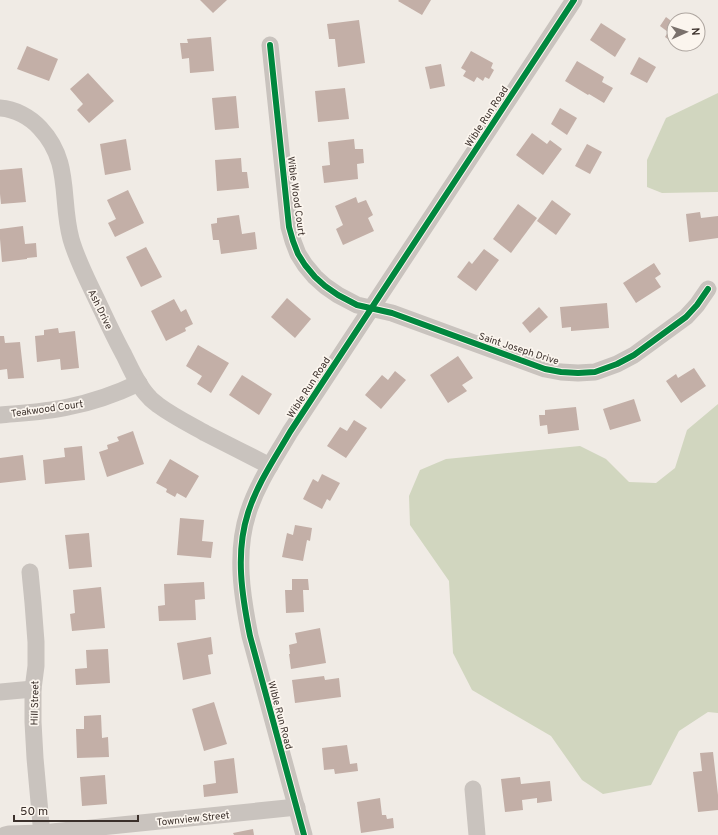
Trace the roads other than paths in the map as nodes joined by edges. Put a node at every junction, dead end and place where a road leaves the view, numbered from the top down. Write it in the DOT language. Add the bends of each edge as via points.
graph roads {
  1 [pos="574,0"];
  2 [pos="270,46"];
  3 [pos="0,108"];
  4 [pos="708,289"];
  5 [pos="372,308"];
  6 [pos="139,383"];
  7 [pos="0,415"];
  8 [pos="270,466"];
  9 [pos="30,572"];
  10 [pos="33,689"];
  11 [pos="0,692"];
  12 [pos="473,789"];
  13 [pos="297,807"];
  14 [pos="42,834"];
  15 [pos="5,835"];
  16 [pos="304,835"];
  17 [pos="477,835"];
  1 -- 5 [label="street, Wible Run Road"];
  2 -- 5 [label="street, Wible Wood Court" via="289,227 298,254 325,286 357,305"];
  3 -- 6 [label="street, Ash Drive" via="27,117 36,123 53,144 62,173 68,225 77,256"];
  4 -- 5 [label="street, Saint Joseph Drive" via="686,317 634,355 595,372 578,373 545,369"];
  5 -- 8 [label="street, Wible Run Road"];
  6 -- 7 [label="street, Teakwood Court" via="123,391 68,407"];
  6 -- 8 [label="street, Ash Drive" via="149,397 177,418"];
  8 -- 13 [label="street, Wible Run Road" via="248,513 242,540 241,585 250,636"];
  9 -- 10 [label="street, Hill Street" via="36,642"];
  10 -- 11 [label="street"];
  10 -- 14 [label="street, Hill Street" via="35,758"];
  12 -- 17 [label="street"];
  13 -- 14 [label="street, Townview Street"];
  13 -- 16 [label="street, Wible Run Road"];
  14 -- 15 [label="street, Townview Street"];
}
